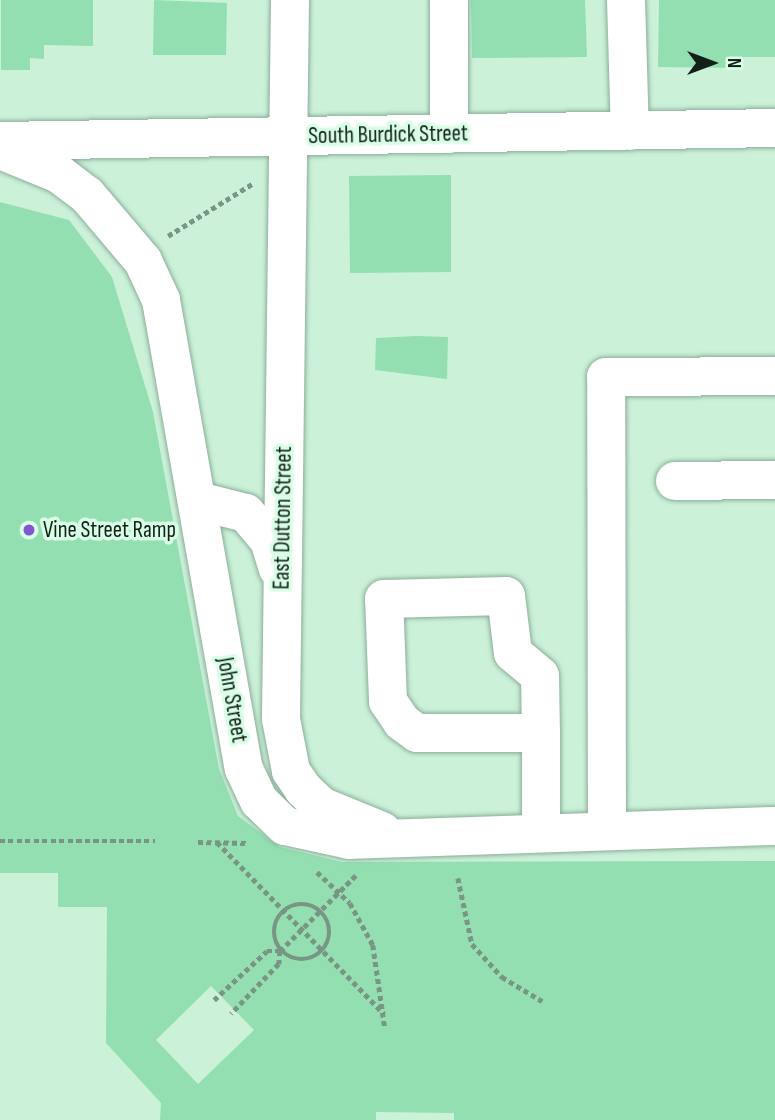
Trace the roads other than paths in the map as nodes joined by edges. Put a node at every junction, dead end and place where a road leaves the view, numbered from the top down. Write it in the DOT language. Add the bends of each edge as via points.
graph roads {
  1 [pos="290,0"];
  2 [pos="449,0"];
  3 [pos="626,0"];
  4 [pos="775,128"];
  5 [pos="630,131"];
  6 [pos="449,134"];
  7 [pos="286,136"];
  8 [pos="0,141"];
  9 [pos="0,150"];
  10 [pos="775,376"];
  11 [pos="775,480"];
  12 [pos="675,481"];
  13 [pos="198,500"];
  14 [pos="283,584"];
  15 [pos="541,733"];
  16 [pos="775,826"];
  17 [pos="607,830"];
  18 [pos="541,832"];
  19 [pos="397,836"];
  1 -- 7 [label="street, East Dutton Street"];
  2 -- 6 [label="street"];
  3 -- 5 [label="street"];
  4 -- 5 [label="street, South Burdick Street"];
  5 -- 6 [label="street, South Burdick Street"];
  6 -- 7 [label="street, South Burdick Street"];
  7 -- 8 [label="street, South Burdick Street"];
  7 -- 14 [label="street, East Dutton Street"];
  9 -- 13 [label="street, John Street" via="59,174 87,195 143,261 160,300"];
  10 -- 17 [label="street" via="606,377"];
  11 -- 12 [label="street"];
  13 -- 14 [label="street" via="230,506 259,525"];
  13 -- 19 [label="street, John Street" via="244,769 259,802 285,826 310,836"];
  14 -- 19 [label="street, East Dutton Street" via="281,719 291,771 321,806"];
  15 -- 15 [label="street" via="540,676 513,653 506,596 384,599 388,701 402,722 418,733"];
  15 -- 18 [label="street"];
  16 -- 17 [label="street, John Street"];
  17 -- 18 [label="street, John Street"];
  18 -- 19 [label="street, John Street"];
}
